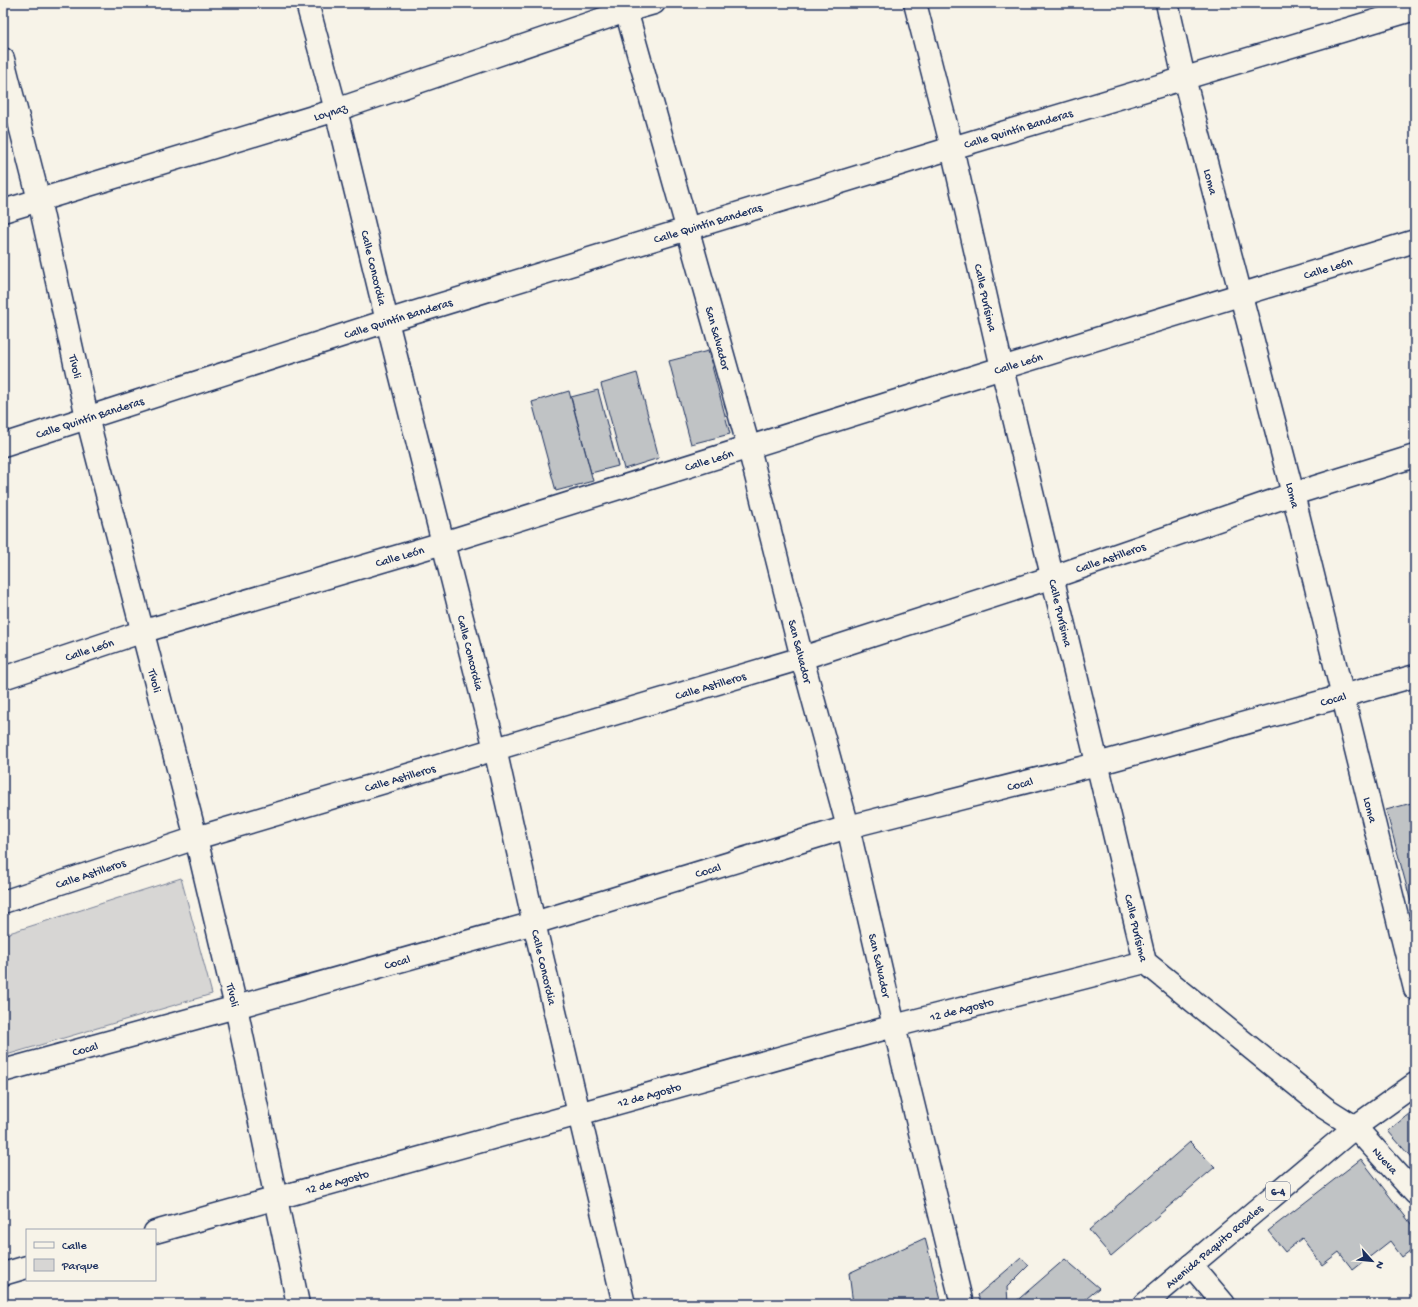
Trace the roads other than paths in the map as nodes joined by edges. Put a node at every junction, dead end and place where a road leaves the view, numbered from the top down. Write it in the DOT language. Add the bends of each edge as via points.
graph roads {
  1 [pos="307,3"];
  2 [pos="654,3"];
  3 [pos="915,3"];
  4 [pos="1167,3"];
  5 [pos="625,7"];
  6 [pos="1415,8"];
  7 [pos="3,59"];
  8 [pos="1184,78"];
  9 [pos="336,110"];
  10 [pos="952,148"];
  11 [pos="39,200"];
  12 [pos="3,211"];
  13 [pos="688,230"];
  14 [pos="1415,241"];
  15 [pos="1242,295"];
  16 [pos="387,321"];
  17 [pos="1002,368"];
  18 [pos="86,417"];
  19 [pos="3,445"];
  20 [pos="749,448"];
  21 [pos="1415,456"];
  22 [pos="1293,494"];
  23 [pos="443,542"];
  24 [pos="1053,577"];
  25 [pos="141,632"];
  26 [pos="802,658"];
  27 [pos="1415,676"];
  28 [pos="3,678"];
  29 [pos="1342,696"];
  30 [pos="495,749"];
  31 [pos="1097,764"];
  32 [pos="848,827"];
  33 [pos="196,838"];
  34 [pos="3,902"];
  35 [pos="534,923"];
  36 [pos="1145,962"];
  37 [pos="1415,989"];
  38 [pos="236,1007"];
  39 [pos="894,1026"];
  40 [pos="3,1071"];
  41 [pos="1415,1084"];
  42 [pos="578,1113"];
  43 [pos="1355,1127"];
  44 [pos="1415,1193"];
  45 [pos="276,1199"];
  46 [pos="156,1232"];
  47 [pos="1191,1265"];
  48 [pos="26,1267"];
  49 [pos="3,1274"];
  50 [pos="298,1304"];
  51 [pos="624,1304"];
  52 [pos="962,1304"];
  53 [pos="1145,1304"];
  54 [pos="1224,1304"];
  1 -- 9 [label="street, Calle Concordia"];
  2 -- 5 [label="street, Loynaz"];
  3 -- 10 [label="street, Calle Purísima"];
  4 -- 8 [label="street, Loma"];
  5 -- 9 [label="street, Loynaz"];
  5 -- 13 [label="street, San Salvador"];
  6 -- 8 [label="street, Calle Quintín Banderas"];
  7 -- 11 [label="street, Tívoli"];
  8 -- 10 [label="street, Calle Quintín Banderas"];
  8 -- 15 [label="street, Loma"];
  9 -- 11 [label="street, Loynaz"];
  9 -- 16 [label="street, Calle Concordia"];
  10 -- 13 [label="street, Calle Quintín Banderas"];
  10 -- 17 [label="street, Calle Purísima"];
  11 -- 12 [label="street, Loynaz"];
  11 -- 18 [label="street, Tívoli"];
  13 -- 16 [label="street, Calle Quintín Banderas"];
  13 -- 20 [label="street, San Salvador"];
  14 -- 15 [label="street, Calle León"];
  15 -- 17 [label="street, Calle León"];
  15 -- 22 [label="street, Loma"];
  16 -- 18 [label="street, Calle Quintín Banderas"];
  16 -- 23 [label="street, Calle Concordia"];
  17 -- 20 [label="street, Calle León"];
  17 -- 24 [label="street, Calle Purísima"];
  18 -- 19 [label="street, Calle Quintín Banderas"];
  18 -- 25 [label="street, Tívoli"];
  20 -- 23 [label="street, Calle León"];
  20 -- 26 [label="street, San Salvador"];
  21 -- 22 [label="street, Calle Astilleros"];
  22 -- 24 [label="street, Calle Astilleros"];
  22 -- 29 [label="street, Loma"];
  23 -- 25 [label="street, Calle León"];
  23 -- 30 [label="street, Calle Concordia"];
  24 -- 26 [label="street, Calle Astilleros"];
  24 -- 31 [label="street, Calle Purísima"];
  25 -- 28 [label="street, Calle León"];
  25 -- 33 [label="street, Tívoli"];
  26 -- 30 [label="street, Calle Astilleros"];
  26 -- 32 [label="street, San Salvador"];
  27 -- 29 [label="street, Cocal"];
  29 -- 31 [label="street, Cocal"];
  29 -- 37 [label="street, Loma"];
  30 -- 33 [label="street, Calle Astilleros"];
  30 -- 35 [label="street, Calle Concordia"];
  31 -- 32 [label="street, Cocal"];
  31 -- 36 [label="street, Calle Purísima"];
  32 -- 35 [label="street, Cocal"];
  32 -- 39 [label="street, San Salvador"];
  33 -- 34 [label="street, Calle Astilleros"];
  33 -- 38 [label="street, Tívoli"];
  35 -- 38 [label="street, Cocal"];
  35 -- 42 [label="street, Calle Concordia"];
  36 -- 39 [label="street, 12 de Agosto"];
  36 -- 43 [label="street, Calle Purísima" via="1325,1108"];
  38 -- 40 [label="street, Cocal"];
  38 -- 45 [label="street, Tívoli"];
  39 -- 42 [label="street, 12 de Agosto"];
  39 -- 52 [label="street, San Salvador"];
  41 -- 43 [label="street, Avenida Paquito Rosales / 6-4"];
  42 -- 45 [label="street, 12 de Agosto"];
  42 -- 51 [label="street, Calle Concordia"];
  43 -- 44 [label="street, Nueva"];
  43 -- 47 [label="street, Avenida Paquito Rosales / 6-4"];
  45 -- 46 [label="street, 12 de Agosto"];
  45 -- 50 [label="street, Tívoli"];
  47 -- 53 [label="street, Avenida Paquito Rosales / 6-4"];
  47 -- 54 [label="street"];
  48 -- 49 [label="street"];
}
